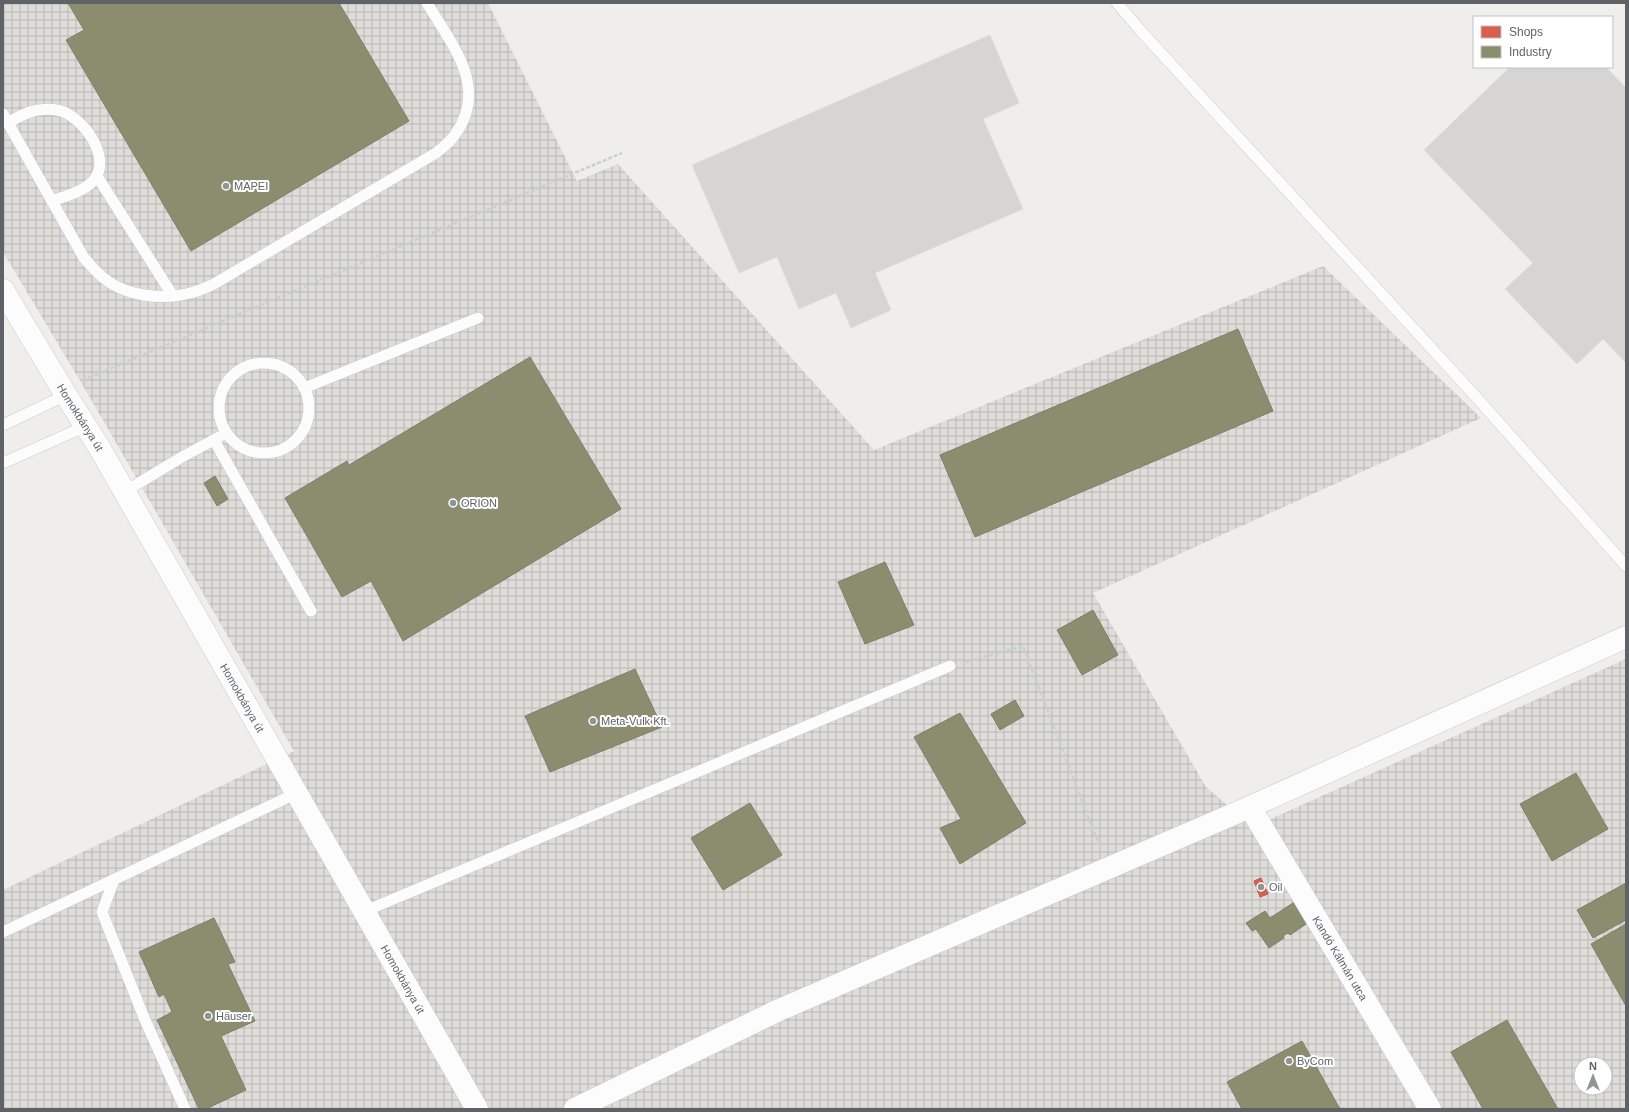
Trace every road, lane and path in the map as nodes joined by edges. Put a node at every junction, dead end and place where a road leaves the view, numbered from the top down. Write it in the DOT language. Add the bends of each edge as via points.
graph roads {
  1 [pos="427,3"];
  2 [pos="1117,3"];
  3 [pos="6,119"];
  4 [pos="622,153"];
  5 [pos="96,176"];
  6 [pos="52,201"];
  7 [pos="3,290"];
  8 [pos="173,296"];
  9 [pos="478,318"];
  10 [pos="304,388"];
  11 [pos="64,392"];
  12 [pos="3,425"];
  13 [pos="86,426"];
  14 [pos="227,433"];
  15 [pos="214,440"];
  16 [pos="3,463"];
  17 [pos="124,492"];
  18 [pos="1626,566"];
  19 [pos="311,611"];
  20 [pos="1626,637"];
  21 [pos="950,666"];
  22 [pos="297,793"];
  23 [pos="1250,807"];
  24 [pos="1112,866"];
  25 [pos="114,880"];
  26 [pos="365,912"];
  27 [pos="3,932"];
  28 [pos="185,1109"];
  29 [pos="476,1109"];
  30 [pos="575,1109"];
  31 [pos="1430,1109"];
  1 -- 8 [label="lane" via="466,70 470,92 467,109 462,124 453,138 436,153 214,284 195,292"];
  2 -- 18 [label="lane" via="1477,398"];
  3 -- 5 [label="lane" via="42,110 58,110 73,116 98,148 101,159"];
  3 -- 6 [label="lane"];
  4 -- 11 [label="path"];
  5 -- 6 [label="lane" via="85,188"];
  5 -- 8 [label="lane"];
  6 -- 8 [label="lane" via="84,258 99,274 114,285 132,292 161,297"];
  7 -- 11 [label="street, Homokbánya út"];
  9 -- 10 [label="lane"];
  10 -- 14 [label="lane" via="310,410 307,424 290,446 277,452 263,453 249,450 236,443"];
  10 -- 14 [label="lane" via="292,373 280,366 266,363 252,365 239,371 229,380 219,406 221,420"];
  11 -- 12 [label="lane"];
  11 -- 13 [label="street, Homokbánya út"];
  13 -- 16 [label="lane"];
  13 -- 17 [label="street, Homokbánya út"];
  14 -- 15 [label="lane"];
  15 -- 17 [label="lane"];
  15 -- 19 [label="lane"];
  17 -- 22 [label="street, Homokbánya út"];
  20 -- 23 [label="street"];
  21 -- 24 [label="path" via="1023,646 1095,835"];
  21 -- 26 [label="lane"];
  22 -- 25 [label="lane"];
  22 -- 26 [label="street, Homokbánya út"];
  23 -- 24 [label="street"];
  23 -- 31 [label="street, Kandó Kálmán utca"];
  24 -- 30 [label="street" via="779,1010"];
  25 -- 27 [label="lane"];
  25 -- 28 [label="lane" via="102,912 145,1020"];
  26 -- 29 [label="street, Homokbánya út"];
}
